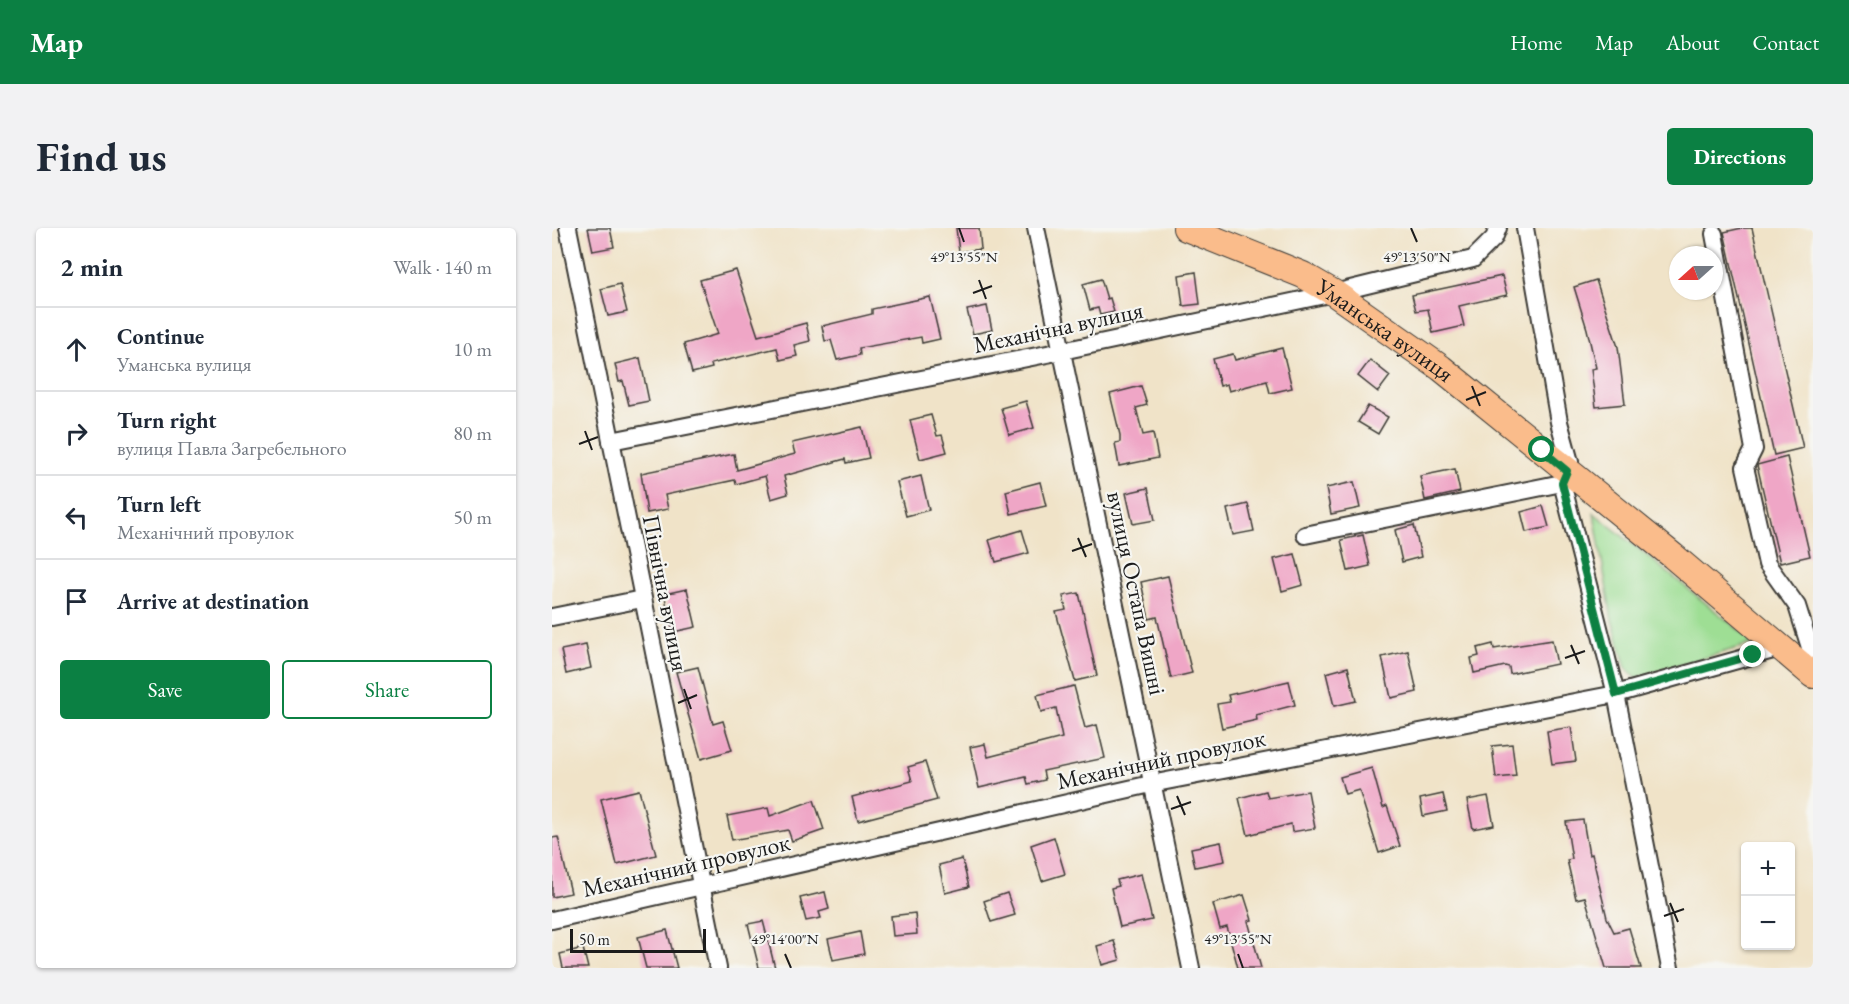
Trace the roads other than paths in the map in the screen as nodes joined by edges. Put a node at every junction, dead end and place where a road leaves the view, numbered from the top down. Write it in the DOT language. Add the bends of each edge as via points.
graph roads {
  1 [pos="568,228"];
  2 [pos="1036,228"];
  3 [pos="1185,228"];
  4 [pos="1498,228"];
  5 [pos="1525,228"];
  6 [pos="1714,234"];
  7 [pos="1334,293"];
  8 [pos="1062,351"];
  9 [pos="611,441"];
  10 [pos="1564,477"];
  11 [pos="1305,535"];
  12 [pos="642,599"];
  13 [pos="552,617"];
  14 [pos="1780,648"];
  15 [pos="1813,657"];
  16 [pos="1813,675"];
  17 [pos="1616,694"];
  18 [pos="1152,784"];
  19 [pos="701,885"];
  20 [pos="552,920"];
  21 [pos="718,968"];
  22 [pos="1191,968"];
  23 [pos="1670,968"];
  1 -- 9 [label="street, Північна вулиця"];
  2 -- 8 [label="street, вулиця Остапа Вишні"];
  3 -- 7 [label="main road, Уманська вулиця" via="1303,276"];
  4 -- 7 [label="street, Механічна вулиця" via="1494,238 1473,259"];
  5 -- 10 [label="street" via="1559,422 1570,462"];
  6 -- 15 [label="street" via="1754,449 1745,468 1767,564 1797,606"];
  7 -- 8 [label="street, Механічна вулиця"];
  7 -- 10 [label="main road, Уманська вулиця" via="1441,368"];
  8 -- 9 [label="street, Механічна вулиця"];
  8 -- 18 [label="street, вулиця Остапа Вишні"];
  9 -- 12 [label="street, Північна вулиця"];
  10 -- 11 [label="street"];
  10 -- 14 [label="main road, Уманська вулиця" via="1673,556"];
  10 -- 17 [label="street"];
  12 -- 13 [label="street"];
  12 -- 19 [label="street, Північна вулиця"];
  14 -- 16 [label="main road, Уманська вулиця"];
  14 -- 17 [label="street, Механічний провулок"];
  17 -- 18 [label="street, Механічний провулок"];
  17 -- 23 [label="street"];
  18 -- 19 [label="street, Механічний провулок"];
  18 -- 22 [label="street, вулиця Остапа Вишні"];
  19 -- 20 [label="street, Механічний провулок"];
  19 -- 21 [label="street, Північна вулиця"];
}
